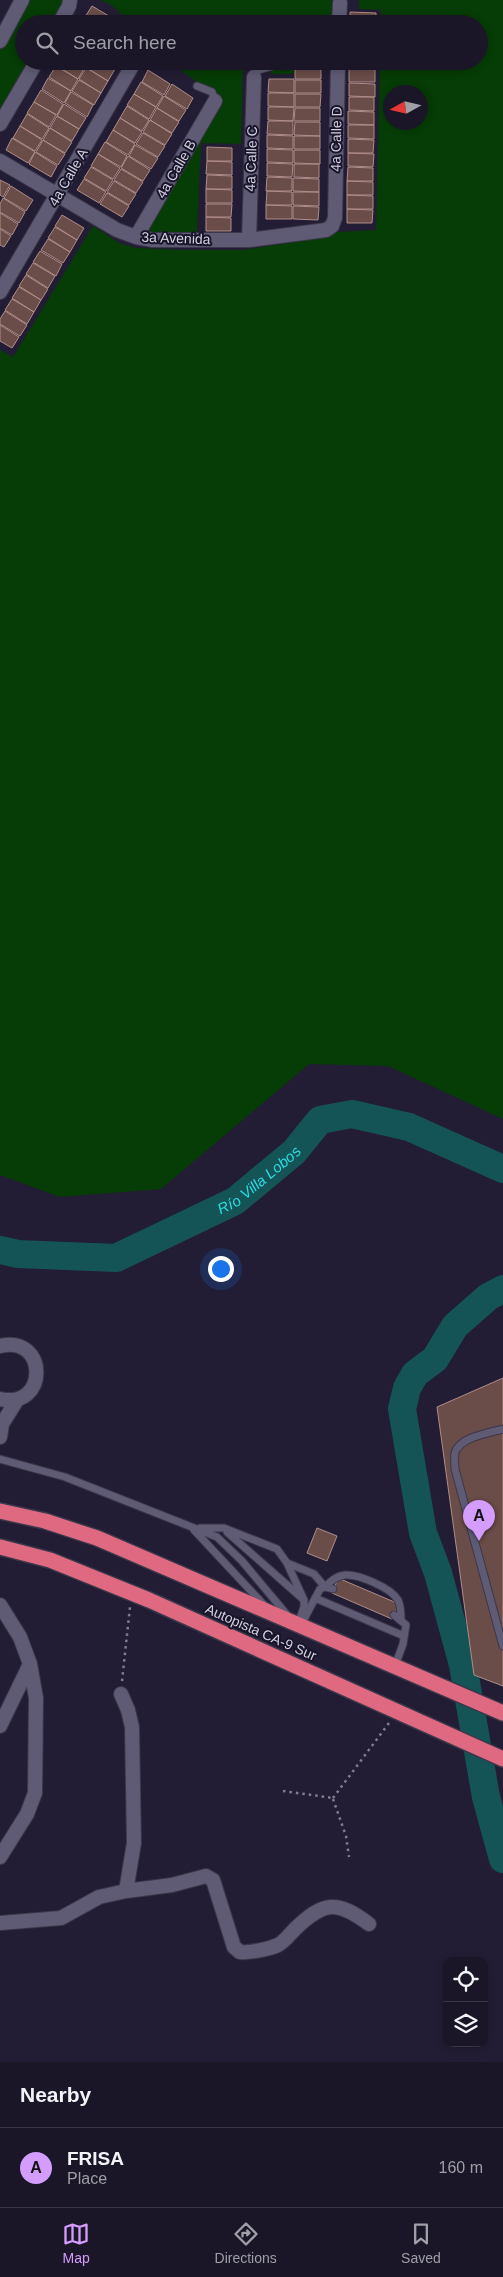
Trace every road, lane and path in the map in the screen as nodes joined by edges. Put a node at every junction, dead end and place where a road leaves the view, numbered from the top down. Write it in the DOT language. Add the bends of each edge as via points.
graph roads {
  1 [pos="22,0"];
  2 [pos="340,1"];
  3 [pos="70,3"];
  4 [pos="64,15"];
  5 [pos="339,15"];
  6 [pos="0,41"];
  7 [pos="32,70"];
  8 [pos="130,70"];
  9 [pos="258,70"];
  10 [pos="338,70"];
  11 [pos="254,77"];
  12 [pos="197,86"];
  13 [pos="215,101"];
  14 [pos="0,124"];
  15 [pos="0,161"];
  16 [pos="58,194"];
  17 [pos="335,218"];
  18 [pos="136,237"];
  19 [pos="248,240"];
  20 [pos="0,292"];
  21 [pos="0,1346"];
  22 [pos="0,1399"];
  23 [pos="17,1400"];
  24 [pos="503,1429"];
  25 [pos="0,1437"];
  26 [pos="0,1459"];
  27 [pos="0,1511"];
  28 [pos="192,1528"];
  29 [pos="224,1528"];
  30 [pos="0,1547"];
  31 [pos="288,1563"];
  32 [pos="325,1587"];
  33 [pos="333,1589"];
  34 [pos="132,1593"];
  35 [pos="315,1598"];
  36 [pos="304,1600"];
  37 [pos="0,1605"];
  38 [pos="272,1613"];
  39 [pos="394,1615"];
  40 [pos="401,1620"];
  41 [pos="297,1624"];
  42 [pos="404,1636"];
  43 [pos="503,1646"];
  44 [pos="30,1664"];
  45 [pos="395,1666"];
  46 [pos="121,1694"];
  47 [pos="503,1713"];
  48 [pos="388,1723"];
  49 [pos="0,1726"];
  50 [pos="500,1757"];
  51 [pos="283,1791"];
  52 [pos="333,1798"];
  53 [pos="349,1857"];
  54 [pos="0,1858"];
  55 [pos="126,1891"];
  56 [pos="0,1923"];
  57 [pos="370,1924"];
  1 -- 6 [label="street"];
  2 -- 5 [label="street"];
  3 -- 4 [label="street"];
  7 -- 14 [label="street"];
  8 -- 16 [label="street, 4a Calle A"];
  9 -- 11 [label="lane"];
  10 -- 17 [label="street, 4a Calle D"];
  11 -- 19 [label="street, 4a Calle C"];
  12 -- 13 [label="lane" via="212,92"];
  13 -- 18 [label="street, 4a Calle B"];
  15 -- 16 [label="street, 3a Avenida"];
  16 -- 18 [label="street, 3a Avenida" via="118,230"];
  16 -- 20 [label="street, 4a Calle A"];
  17 -- 19 [label="street, 3a Avenida" via="326,230"];
  18 -- 19 [label="street, 3a Avenida" via="153,240"];
  21 -- 23 [label="street" via="17,1345 35,1361 37,1377 34,1384"];
  22 -- 23 [label="street"];
  23 -- 25 [label="street" via="2,1424"];
  24 -- 43 [label="lane" via="468,1440 459,1446 455,1454 455,1469"];
  26 -- 28 [label="lane" via="65,1477 149,1508"];
  27 -- 38 [label="highway, Autopista CA-9 Sur" via="97,1538"];
  28 -- 29 [label="lane"];
  28 -- 38 [label="lane"];
  28 -- 41 [label="lane" via="217,1537"];
  29 -- 31 [label="lane" via="277,1549"];
  29 -- 36 [label="lane"];
  30 -- 34 [label="highway, Autopista CA-9 Sur" via="50,1560"];
  31 -- 32 [label="lane" via="314,1574"];
  31 -- 36 [label="lane"];
  32 -- 33 [label="lane"];
  32 -- 35 [label="lane" via="320,1588"];
  32 -- 40 [label="lane" via="334,1578 353,1575 384,1587 397,1598"];
  34 -- 46 [label="path"];
  34 -- 50 [label="highway, Autopista CA-9 Sur"];
  35 -- 41 [label="lane"];
  35 -- 42 [label="lane"];
  36 -- 41 [label="lane"];
  37 -- 44 [label="street" via="20,1637"];
  38 -- 41 [label="highway, Autopista CA-9 Sur"];
  39 -- 40 [label="lane"];
  40 -- 42 [label="lane" via="406,1625"];
  41 -- 45 [label="highway, Autopista CA-9 Sur"];
  42 -- 45 [label="lane"];
  44 -- 49 [label="street"];
  44 -- 54 [label="street" via="36,1698 35,1793 27,1814"];
  45 -- 47 [label="highway, Autopista CA-9 Sur"];
  46 -- 55 [label="street" via="132,1727 134,1843"];
  48 -- 52 [label="path"];
  51 -- 52 [label="path"];
  52 -- 53 [label="path" via="346,1836"];
  55 -- 56 [label="street" via="99,1897 61,1918"];
  55 -- 57 [label="street" via="172,1885 206,1876 212,1878 234,1948 240,1952 279,1945 312,1912 325,1908 335,1906 348,1910"];
}
